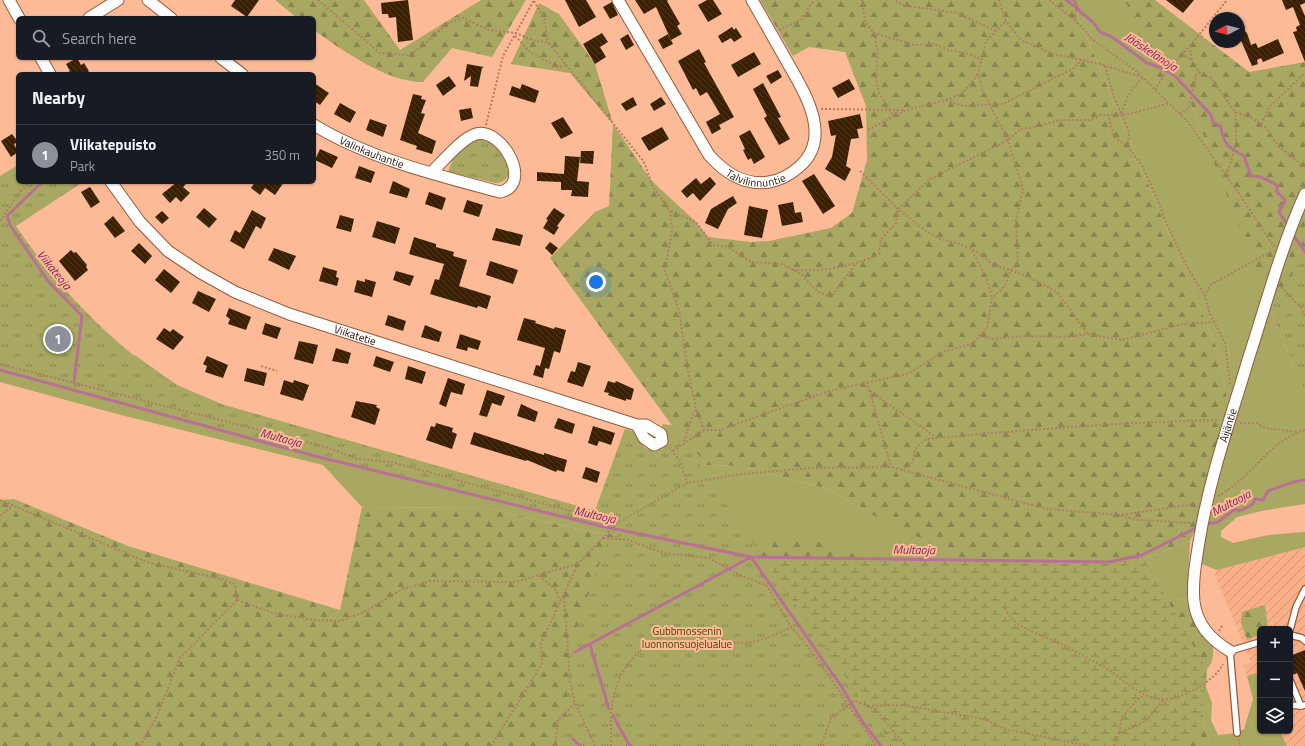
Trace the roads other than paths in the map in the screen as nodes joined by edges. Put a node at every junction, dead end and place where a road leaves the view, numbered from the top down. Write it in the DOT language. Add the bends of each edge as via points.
graph roads {
  1 [pos="9,0"];
  2 [pos="118,0"];
  3 [pos="148,0"];
  4 [pos="618,0"];
  5 [pos="752,0"];
  6 [pos="18,16"];
  7 [pos="92,16"];
  8 [pos="168,16"];
  9 [pos="42,60"];
  10 [pos="224,60"];
  11 [pos="49,72"];
  12 [pos="240,72"];
  13 [pos="316,126"];
  14 [pos="432,172"];
  15 [pos="112,184"];
  16 [pos="1305,194"];
  17 [pos="662,441"];
  18 [pos="1305,589"];
  19 [pos="1291,626"];
  20 [pos="1293,636"];
  21 [pos="1305,641"];
  22 [pos="1257,643"];
  23 [pos="1230,651"];
  24 [pos="1293,686"];
  25 [pos="1303,705"];
  26 [pos="1238,732"];
  1 -- 6 [label="street"];
  2 -- 7 [label="street"];
  3 -- 8 [label="street"];
  4 -- 5 [label="street, Talvilinnuntie" via="709,155 730,174 746,182 757,183 777,180 795,171 807,158 814,144 815,127 812,109"];
  9 -- 11 [label="street"];
  10 -- 12 [label="street"];
  13 -- 14 [label="street, Valinkauhantie" via="355,147"];
  14 -- 14 [label="street, Valinkauhantie" via="500,192 508,188 514,179 515,169 503,146 484,134 476,134"];
  15 -- 17 [label="street, Viikatetie" via="142,224 168,251 235,292 293,315 637,425 648,442 654,445"];
  16 -- 23 [label="street, Äijäntie" via="1274,279 1214,467 1202,524 1194,584 1196,611 1199,622 1208,634"];
  18 -- 19 [label="lane" via="1296,607"];
  20 -- 21 [label="lane"];
  22 -- 23 [label="lane"];
  23 -- 26 [label="lane"];
  24 -- 25 [label="lane"];
}
